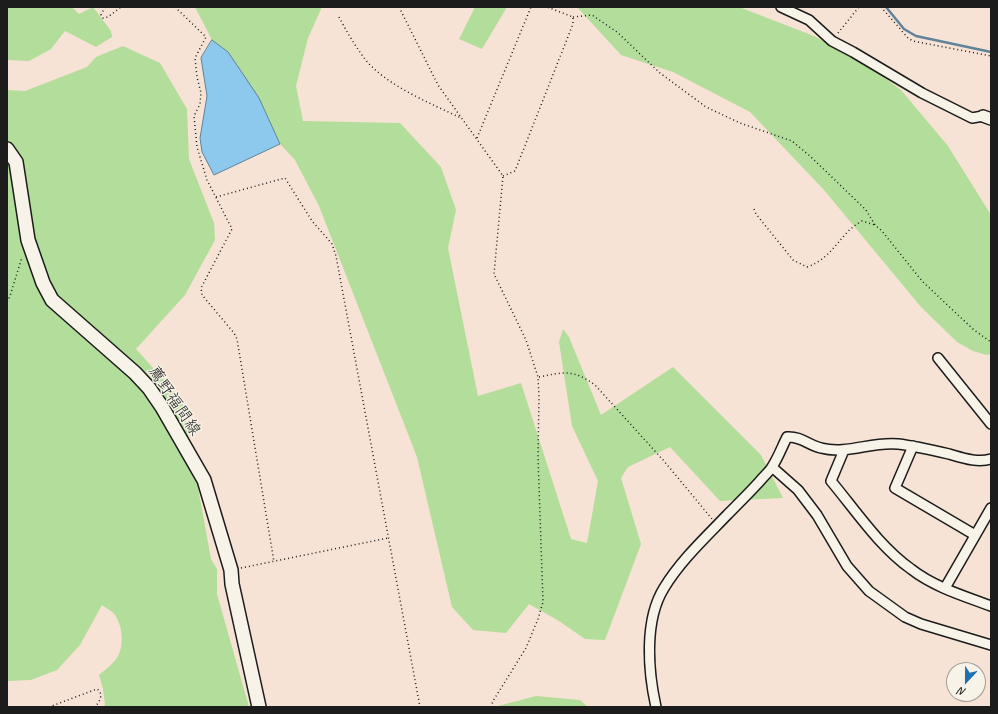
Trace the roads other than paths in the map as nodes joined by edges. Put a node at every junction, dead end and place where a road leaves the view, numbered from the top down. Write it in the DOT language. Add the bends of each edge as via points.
graph roads {
  1 [pos="781,7"];
  2 [pos="987,118"];
  3 [pos="7,149"];
  4 [pos="938,358"];
  5 [pos="991,424"];
  6 [pos="913,446"];
  7 [pos="844,450"];
  8 [pos="991,458"];
  9 [pos="772,467"];
  10 [pos="991,508"];
  11 [pos="974,535"];
  12 [pos="945,588"];
  13 [pos="991,606"];
  14 [pos="991,645"];
  15 [pos="259,707"];
  16 [pos="656,707"];
  1 -- 2 [label="street" via="809,20 832,41 922,93 972,118"];
  3 -- 15 [label="main road, 薦野福間線" via="16,162 30,247 43,284 52,300 149,388 176,429 204,480 232,570 232,584"];
  4 -- 5 [label="street"];
  6 -- 7 [label="street" via="890,444"];
  6 -- 8 [label="street" via="971,460"];
  6 -- 11 [label="street" via="895,488"];
  7 -- 9 [label="street" via="822,449 795,436 787,437"];
  7 -- 12 [label="street" via="832,481 889,551 929,581"];
  9 -- 14 [label="street" via="798,490 818,515 847,566 869,591 905,617"];
  9 -- 16 [label="street" via="676,571 664,589 652,623 650,670"];
  10 -- 11 [label="street"];
  11 -- 12 [label="street"];
  12 -- 13 [label="street"];
}
